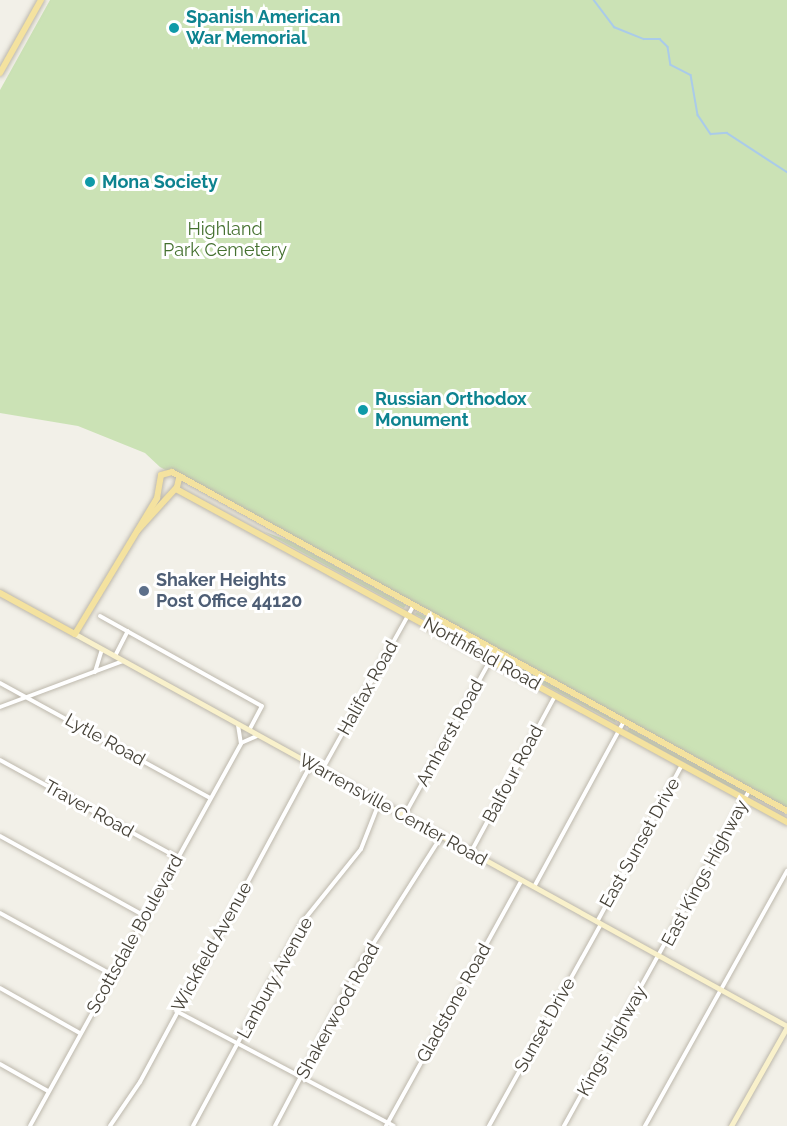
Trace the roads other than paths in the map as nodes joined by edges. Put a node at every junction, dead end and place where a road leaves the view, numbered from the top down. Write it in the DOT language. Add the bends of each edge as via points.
graph roads {
  1 [pos="41,0"];
  2 [pos="0,73"];
  3 [pos="179,478"];
  4 [pos="160,485"];
  5 [pos="173,490"];
  6 [pos="130,537"];
  7 [pos="0,593"];
  8 [pos="414,605"];
  9 [pos="409,614"];
  10 [pos="100,616"];
  11 [pos="128,631"];
  12 [pos="75,634"];
  13 [pos="102,649"];
  14 [pos="496,650"];
  15 [pos="115,656"];
  16 [pos="491,659"];
  17 [pos="123,661"];
  18 [pos="94,672"];
  19 [pos="0,682"];
  20 [pos="555,695"];
  21 [pos="26,697"];
  22 [pos="0,707"];
  23 [pos="624,721"];
  24 [pos="238,725"];
  25 [pos="619,730"];
  26 [pos="249,731"];
  27 [pos="257,736"];
  28 [pos="241,743"];
  29 [pos="0,760"];
  30 [pos="311,765"];
  31 [pos="682,765"];
  32 [pos="322,771"];
  33 [pos="750,790"];
  34 [pos="210,798"];
  35 [pos="745,799"];
  36 [pos="379,803"];
  37 [pos="787,811"];
  38 [pos="404,817"];
  39 [pos="787,822"];
  40 [pos="0,836"];
  41 [pos="441,837"];
  42 [pos="471,852"];
  43 [pos="178,858"];
  44 [pos="787,871"];
  45 [pos="522,880"];
  46 [pos="534,887"];
  47 [pos="0,913"];
  48 [pos="145,916"];
  49 [pos="599,923"];
  50 [pos="660,956"];
  51 [pos="113,975"];
  52 [pos="0,988"];
  53 [pos="721,990"];
  54 [pos="176,1011"];
  55 [pos="787,1027"];
  56 [pos="80,1032"];
  57 [pos="238,1045"];
  58 [pos="0,1064"];
  59 [pos="302,1077"];
  60 [pos="48,1091"];
  61 [pos="387,1124"];
  62 [pos="30,1126"];
  63 [pos="110,1126"];
  64 [pos="193,1126"];
  65 [pos="275,1126"];
  66 [pos="394,1126"];
  67 [pos="489,1126"];
  68 [pos="564,1126"];
  69 [pos="645,1126"];
  70 [pos="731,1126"];
  1 -- 2 [label="main road"];
  3 -- 4 [label="main road" via="166,471"];
  3 -- 5 [label="main road"];
  3 -- 8 [label="main road, Northfield Road"];
  4 -- 5 [label="main road, Northfield Road"];
  4 -- 6 [label="main road"];
  5 -- 6 [label="main road"];
  5 -- 9 [label="main road, Northfield Road"];
  6 -- 12 [label="main road"];
  7 -- 12 [label="main road, Warrensville Center Road"];
  8 -- 9 [label="street, Halifax Road"];
  8 -- 14 [label="main road, Northfield Road"];
  9 -- 16 [label="main road, Northfield Road"];
  9 -- 32 [label="street, Halifax Road"];
  10 -- 11 [label="street"];
  11 -- 15 [label="street"];
  11 -- 26 [label="street" via="262,706"];
  12 -- 13 [label="main road, Warrensville Center Road"];
  13 -- 15 [label="main road, Warrensville Center Road"];
  13 -- 18 [label="street"];
  14 -- 16 [label="street, Amherst Road"];
  14 -- 23 [label="main road, Northfield Road"];
  15 -- 17 [label="main road, Warrensville Center Road"];
  16 -- 20 [label="main road, Northfield Road"];
  16 -- 38 [label="street, Amherst Road"];
  17 -- 18 [label="street"];
  17 -- 24 [label="main road, Warrensville Center Road"];
  18 -- 21 [label="street"];
  19 -- 21 [label="street, Lytle Road"];
  20 -- 25 [label="main road, Northfield Road"];
  20 -- 42 [label="street, Balfour Road"];
  21 -- 22 [label="street"];
  21 -- 34 [label="street, Lytle Road"];
  23 -- 25 [label="street"];
  23 -- 33 [label="main road, Northfield Road"];
  24 -- 26 [label="main road, Warrensville Center Road"];
  24 -- 28 [label="street"];
  25 -- 31 [label="main road, Northfield Road"];
  25 -- 46 [label="street"];
  26 -- 27 [label="main road, Warrensville Center Road"];
  27 -- 28 [label="street"];
  27 -- 30 [label="main road, Warrensville Center Road"];
  28 -- 34 [label="street, Scottsdale Boulevard"];
  29 -- 43 [label="street, Traver Road"];
  30 -- 32 [label="main road, Warrensville Center Road"];
  30 -- 54 [label="street, Wickfield Avenue"];
  31 -- 35 [label="main road, Northfield Road"];
  31 -- 49 [label="street, East Sunset Drive"];
  32 -- 36 [label="main road, Warrensville Center Road"];
  33 -- 35 [label="street, East Kings Highway"];
  33 -- 37 [label="main road, Northfield Road"];
  34 -- 43 [label="street, Scottsdale Boulevard"];
  35 -- 39 [label="main road, Northfield Road"];
  35 -- 50 [label="street, East Kings Highway"];
  36 -- 38 [label="main road, Warrensville Center Road"];
  36 -- 57 [label="street, Lanbury Avenue" via="361,849 304,920"];
  38 -- 41 [label="main road, Warrensville Center Road"];
  40 -- 48 [label="street"];
  41 -- 42 [label="main road, Warrensville Center Road"];
  41 -- 59 [label="street, Shakerwood Road" via="361,963"];
  42 -- 45 [label="main road, Warrensville Center Road"];
  43 -- 48 [label="street, Scottsdale Boulevard"];
  44 -- 53 [label="street"];
  45 -- 46 [label="main road, Warrensville Center Road"];
  45 -- 61 [label="street, Gladstone Road"];
  46 -- 49 [label="main road, Warrensville Center Road"];
  47 -- 51 [label="street"];
  48 -- 51 [label="street, Scottsdale Boulevard"];
  49 -- 50 [label="main road, Warrensville Center Road"];
  49 -- 67 [label="street, Sunset Drive"];
  50 -- 53 [label="main road, Warrensville Center Road"];
  50 -- 68 [label="street, Kings Highway"];
  51 -- 56 [label="street, Scottsdale Boulevard"];
  52 -- 56 [label="street"];
  53 -- 55 [label="main road, Warrensville Center Road"];
  53 -- 69 [label="street"];
  54 -- 57 [label="street"];
  54 -- 63 [label="street, Wickfield Avenue"];
  55 -- 70 [label="main road"];
  56 -- 60 [label="street, Scottsdale Boulevard"];
  57 -- 59 [label="street"];
  57 -- 64 [label="street, Lanbury Avenue"];
  58 -- 60 [label="street"];
  59 -- 61 [label="street"];
  59 -- 65 [label="street, Shakerwood Road"];
  60 -- 62 [label="street, Scottsdale Boulevard"];
  61 -- 66 [label="street"];
}
